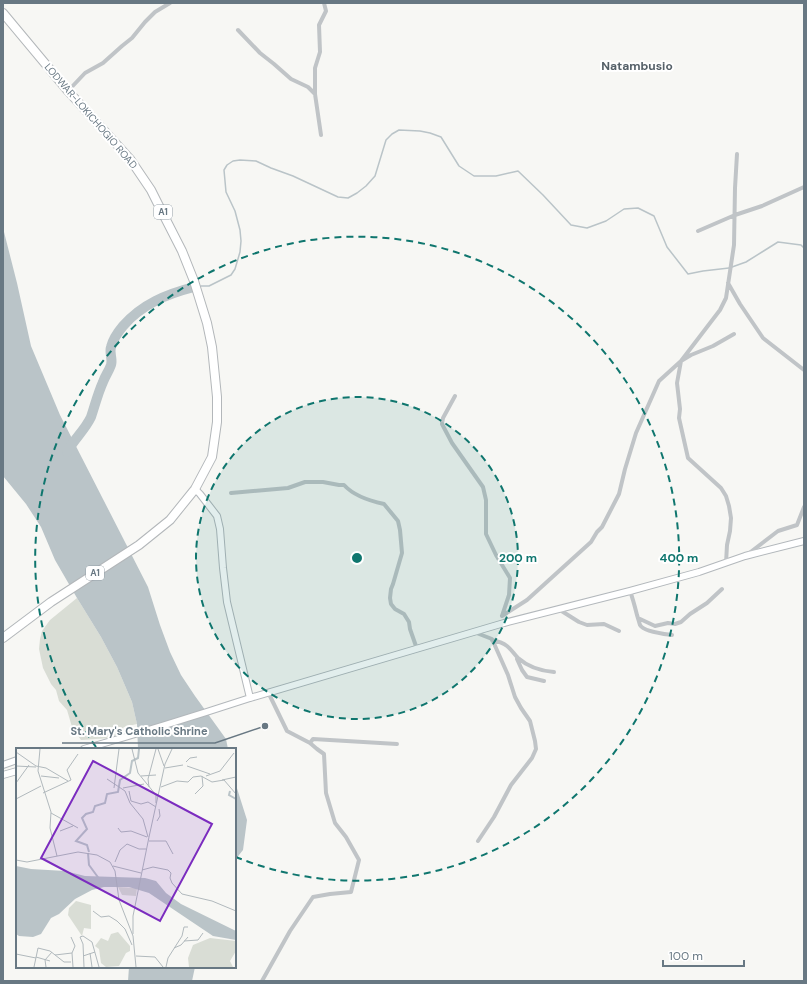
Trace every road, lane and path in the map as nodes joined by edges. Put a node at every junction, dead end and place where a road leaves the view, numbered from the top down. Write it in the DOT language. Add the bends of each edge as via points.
graph roads {
  1 [pos="170,3"];
  2 [pos="324,3"];
  3 [pos="3,13"];
  4 [pos="238,30"];
  5 [pos="68,91"];
  6 [pos="315,94"];
  7 [pos="321,135"];
  8 [pos="737,154"];
  9 [pos="804,187"];
  10 [pos="735,215"];
  11 [pos="698,231"];
  12 [pos="728,282"];
  13 [pos="734,334"];
  14 [pos="681,361"];
  15 [pos="804,370"];
  16 [pos="455,396"];
  17 [pos="195,489"];
  18 [pos="231,493"];
  19 [pos="804,507"];
  20 [pos="804,541"];
  21 [pos="744,556"];
  22 [pos="726,563"];
  23 [pos="722,589"];
  24 [pos="630,591"];
  25 [pos="560,610"];
  26 [pos="502,616"];
  27 [pos="638,618"];
  28 [pos="504,623"];
  29 [pos="619,631"];
  30 [pos="474,632"];
  31 [pos="672,635"];
  32 [pos="3,638"];
  33 [pos="492,640"];
  34 [pos="417,649"];
  35 [pos="516,656"];
  36 [pos="554,672"];
  37 [pos="544,681"];
  38 [pos="268,692"];
  39 [pos="250,698"];
  40 [pos="310,743"];
  41 [pos="397,744"];
  42 [pos="87,748"];
  43 [pos="16,760"];
  44 [pos="3,765"];
  45 [pos="16,771"];
  46 [pos="3,775"];
  47 [pos="478,841"];
  48 [pos="262,981"];
  1 -- 5 [label="street" via="155,12 132,38 103,63 85,73"];
  2 -- 6 [label="street" via="326,11 320,25"];
  3 -- 5 [label="highway, LODWAR-LOKICHOGIO ROAD / A1"];
  4 -- 6 [label="street" via="260,54"];
  5 -- 17 [label="highway, LODWAR-LOKICHOGIO ROAD / A1" via="130,159 142,176 165,215 194,282 212,347 217,403 212,457"];
  6 -- 7 [label="street"];
  8 -- 10 [label="street"];
  9 -- 10 [label="street"];
  10 -- 11 [label="street"];
  10 -- 12 [label="street" via="734,245"];
  12 -- 14 [label="street" via="726,298 720,310"];
  12 -- 15 [label="street" via="763,338"];
  13 -- 14 [label="street"];
  14 -- 22 [label="street" via="677,382 679,418 688,458 721,488 729,506 731,518"];
  14 -- 26 [label="street" via="659,382 636,433 619,494 602,527 591,542 527,600"];
  16 -- 26 [label="street" via="442,424 483,487 486,500 486,534 510,578 509,595"];
  17 -- 32 [label="highway, A1" via="170,520 139,545 51,602"];
  17 -- 39 [label="main road" via="217,516 227,602"];
  18 -- 34 [label="street" via="288,488 305,482 323,482 344,485 349,491 384,504 398,521 402,549 391,589 391,604 404,614 409,622"];
  19 -- 21 [label="street" via="797,525 778,531"];
  20 -- 21 [label="main road"];
  21 -- 22 [label="main road"];
  22 -- 24 [label="main road"];
  23 -- 27 [label="street" via="681,622 655,626"];
  24 -- 25 [label="main road"];
  24 -- 27 [label="street"];
  25 -- 28 [label="main road"];
  25 -- 29 [label="street" via="586,625 604,624"];
  26 -- 28 [label="street"];
  27 -- 31 [label="street" via="642,628"];
  28 -- 30 [label="main road"];
  30 -- 33 [label="street"];
  30 -- 34 [label="main road"];
  33 -- 35 [label="street" via="506,645"];
  33 -- 47 [label="street" via="515,697 530,720 536,749"];
  34 -- 38 [label="main road"];
  35 -- 36 [label="street" via="534,667"];
  35 -- 37 [label="street" via="527,677"];
  38 -- 39 [label="main road"];
  38 -- 40 [label="street" via="287,731"];
  39 -- 42 [label="main road"];
  40 -- 41 [label="street" via="313,739"];
  40 -- 48 [label="street" via="324,754 326,794 335,823 359,860 351,892 313,897 290,931"];
  43 -- 44 [label="main road"];
  45 -- 46 [label="main road"];
}
